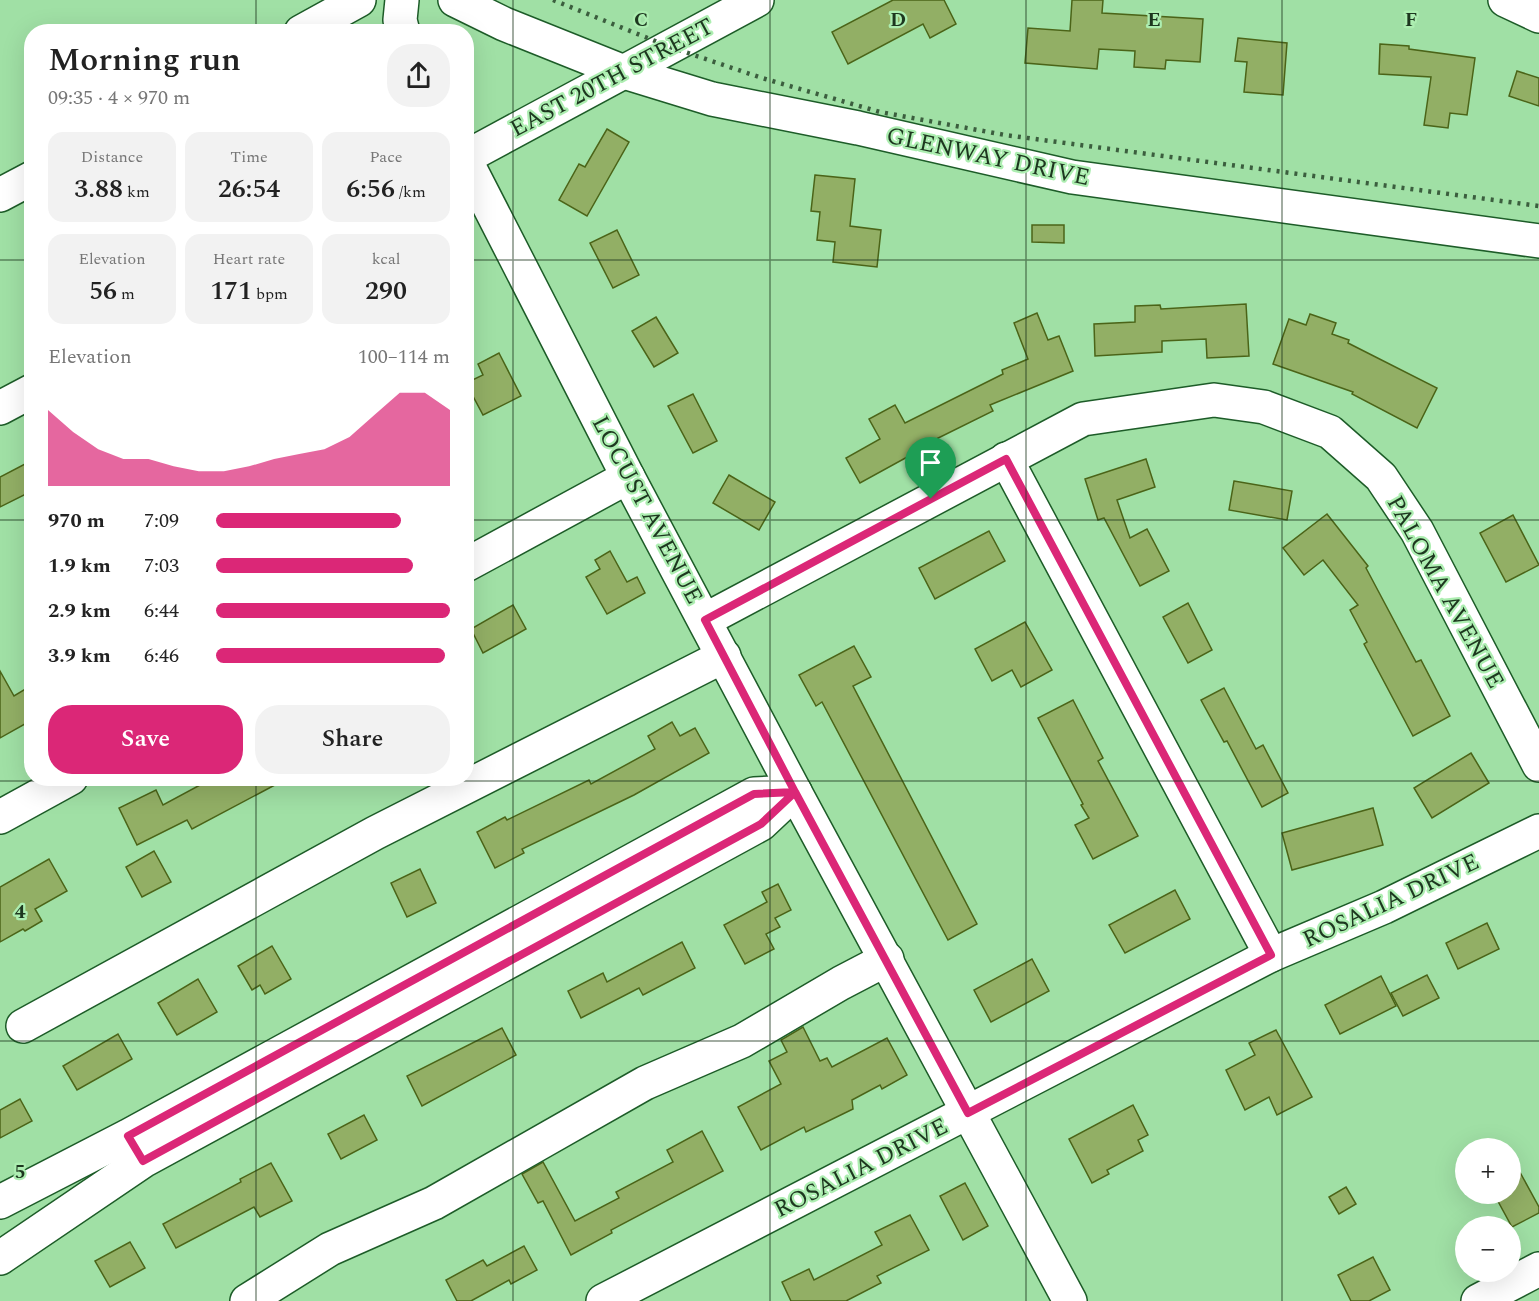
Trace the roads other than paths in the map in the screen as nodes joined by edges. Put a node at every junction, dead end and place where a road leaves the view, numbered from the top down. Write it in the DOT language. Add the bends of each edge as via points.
graph roads {
  1 [pos="358,0"];
  2 [pos="402,0"];
  3 [pos="455,0"];
  4 [pos="757,0"];
  5 [pos="1505,0"];
  6 [pos="1539,16"];
  7 [pos="315,24"];
  8 [pos="401,24"];
  9 [pos="624,72"];
  10 [pos="474,154"];
  11 [pos="474,174"];
  12 [pos="24,182"];
  13 [pos="0,195"];
  14 [pos="1539,241"];
  15 [pos="24,395"];
  16 [pos="0,408"];
  17 [pos="1006,459"];
  18 [pos="628,477"];
  19 [pos="474,561"];
  20 [pos="705,620"];
  21 [pos="724,656"];
  22 [pos="1539,765"];
  23 [pos="474,783"];
  24 [pos="56,786"];
  25 [pos="468,786"];
  26 [pos="795,792"];
  27 [pos="0,817"];
  28 [pos="1539,831"];
  29 [pos="1271,955"];
  30 [pos="887,959"];
  31 [pos="22,1026"];
  32 [pos="968,1113"];
  33 [pos="136,1148"];
  34 [pos="0,1202"];
  35 [pos="0,1258"];
  36 [pos="1539,1269"];
  37 [pos="247,1301"];
  38 [pos="603,1301"];
  39 [pos="1070,1301"];
  40 [pos="1478,1301"];
  1 -- 7 [label="street"];
  2 -- 8 [label="street"];
  3 -- 9 [label="street, GLENWAY DRIVE"];
  4 -- 9 [label="street, EAST 20TH STREET"];
  5 -- 6 [label="street"];
  9 -- 10 [label="street, EAST 20TH STREET"];
  9 -- 14 [label="street, GLENWAY DRIVE" via="712,99 1072,177"];
  11 -- 18 [label="street, LOCUST AVENUE"];
  12 -- 13 [label="street"];
  15 -- 16 [label="street"];
  17 -- 20 [label="street, PALOMA AVENUE"];
  17 -- 22 [label="street, PALOMA AVENUE" via="1083,419 1214,400 1264,407 1330,432 1381,477 1417,531"];
  17 -- 29 [label="street"];
  18 -- 19 [label="street"];
  18 -- 20 [label="street, LOCUST AVENUE"];
  20 -- 21 [label="street, LOCUST AVENUE"];
  21 -- 23 [label="street"];
  21 -- 26 [label="street, LOCUST AVENUE"];
  24 -- 27 [label="street"];
  25 -- 31 [label="street"];
  26 -- 30 [label="street, LOCUST AVENUE"];
  26 -- 33 [label="street" via="754,794"];
  28 -- 29 [label="street, ROSALIA DRIVE" via="1384,907"];
  29 -- 32 [label="street, ROSALIA DRIVE"];
  30 -- 32 [label="street, LOCUST AVENUE"];
  30 -- 37 [label="street" via="742,1041 645,1083 434,1203 330,1249"];
  32 -- 38 [label="street, ROSALIA DRIVE"];
  32 -- 39 [label="street, LOCUST AVENUE"];
  33 -- 34 [label="street"];
  33 -- 35 [label="street"];
  36 -- 40 [label="street"];
}
